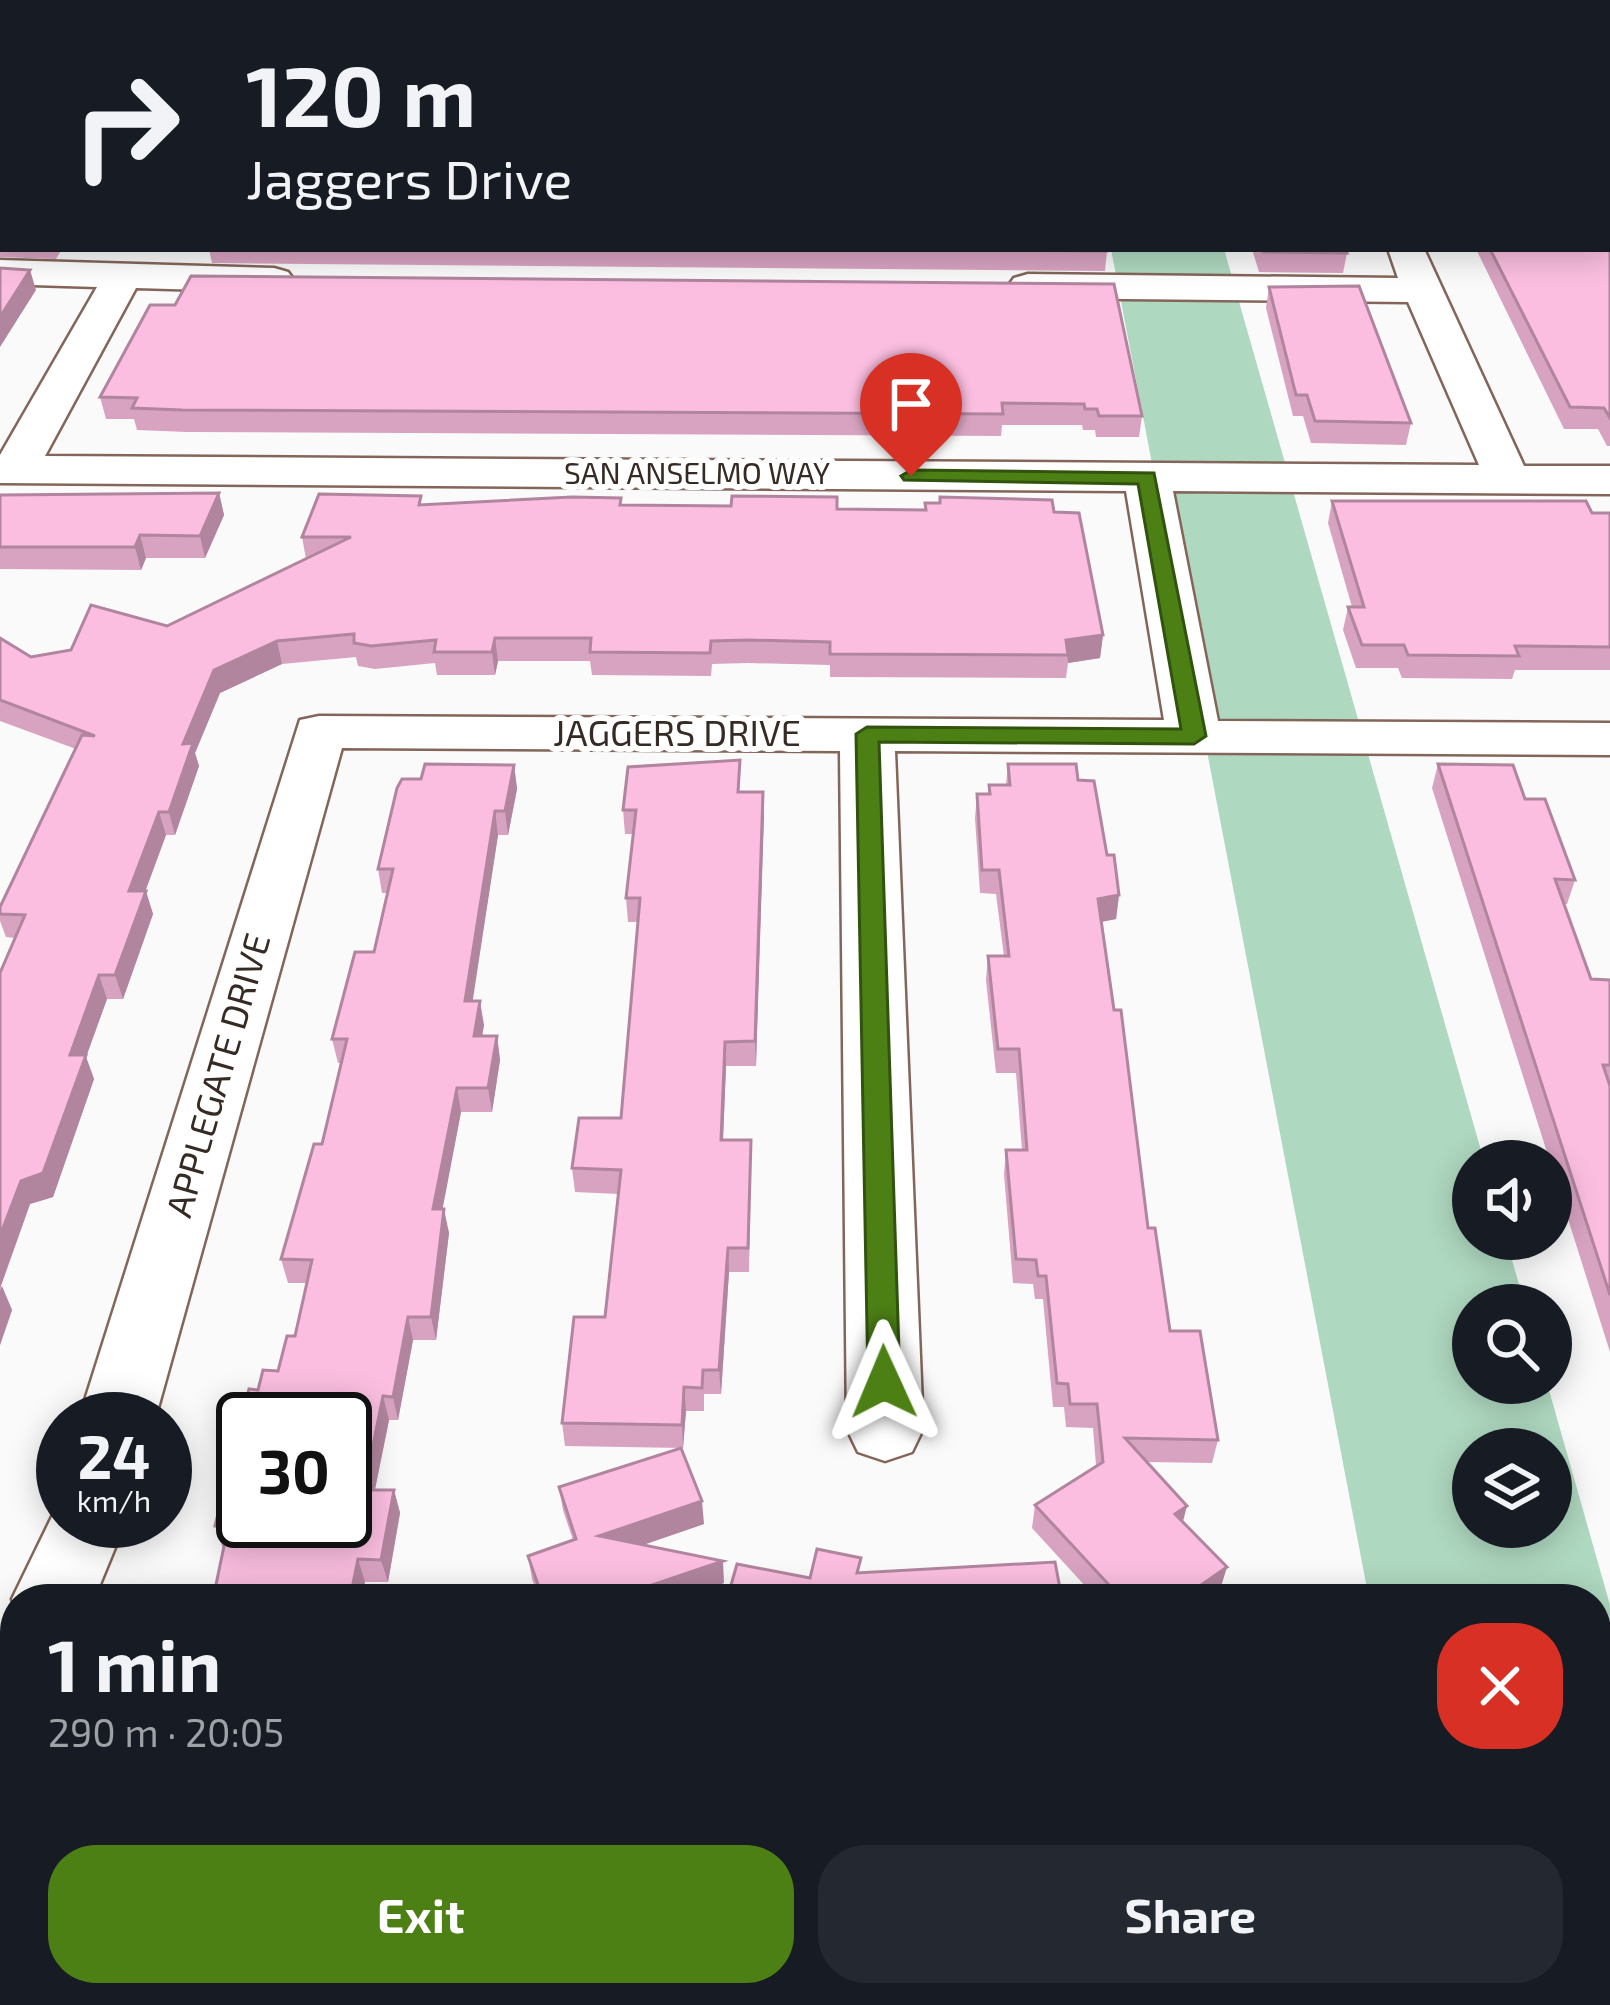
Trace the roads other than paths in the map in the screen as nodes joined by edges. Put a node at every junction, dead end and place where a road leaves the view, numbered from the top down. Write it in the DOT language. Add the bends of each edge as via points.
graph roads {
  1 [pos="1406,252"];
  2 [pos="0,272"];
  3 [pos="121,279"];
  4 [pos="312,280"];
  5 [pos="980,286"];
  6 [pos="1423,290"];
  7 [pos="8,469"];
  8 [pos="1147,478"];
  9 [pos="1508,480"];
  10 [pos="1610,480"];
  11 [pos="319,732"];
  12 [pos="867,734"];
  13 [pos="1194,736"];
  14 [pos="1609,741"];
  15 [pos="124,1392"];
  16 [pos="885,1429"];
  17 [pos="75,1548"];
  18 [pos="59,1584"];
  1 -- 6 [label="street"];
  2 -- 3 [label="street"];
  3 -- 4 [label="street"];
  3 -- 7 [label="street"];
  5 -- 6 [label="street"];
  6 -- 9 [label="street"];
  7 -- 8 [label="street, SAN ANSELMO WAY"];
  8 -- 9 [label="street, SAN ANSELMO WAY"];
  8 -- 13 [label="street"];
  9 -- 10 [label="street, SAN ANSELMO WAY"];
  11 -- 12 [label="street, JAGGERS DRIVE"];
  11 -- 15 [label="street, APPLEGATE DRIVE"];
  12 -- 13 [label="street, JAGGERS DRIVE"];
  12 -- 16 [label="street"];
  13 -- 14 [label="street, JAGGERS DRIVE"];
  17 -- 18 [label="street"];
}
